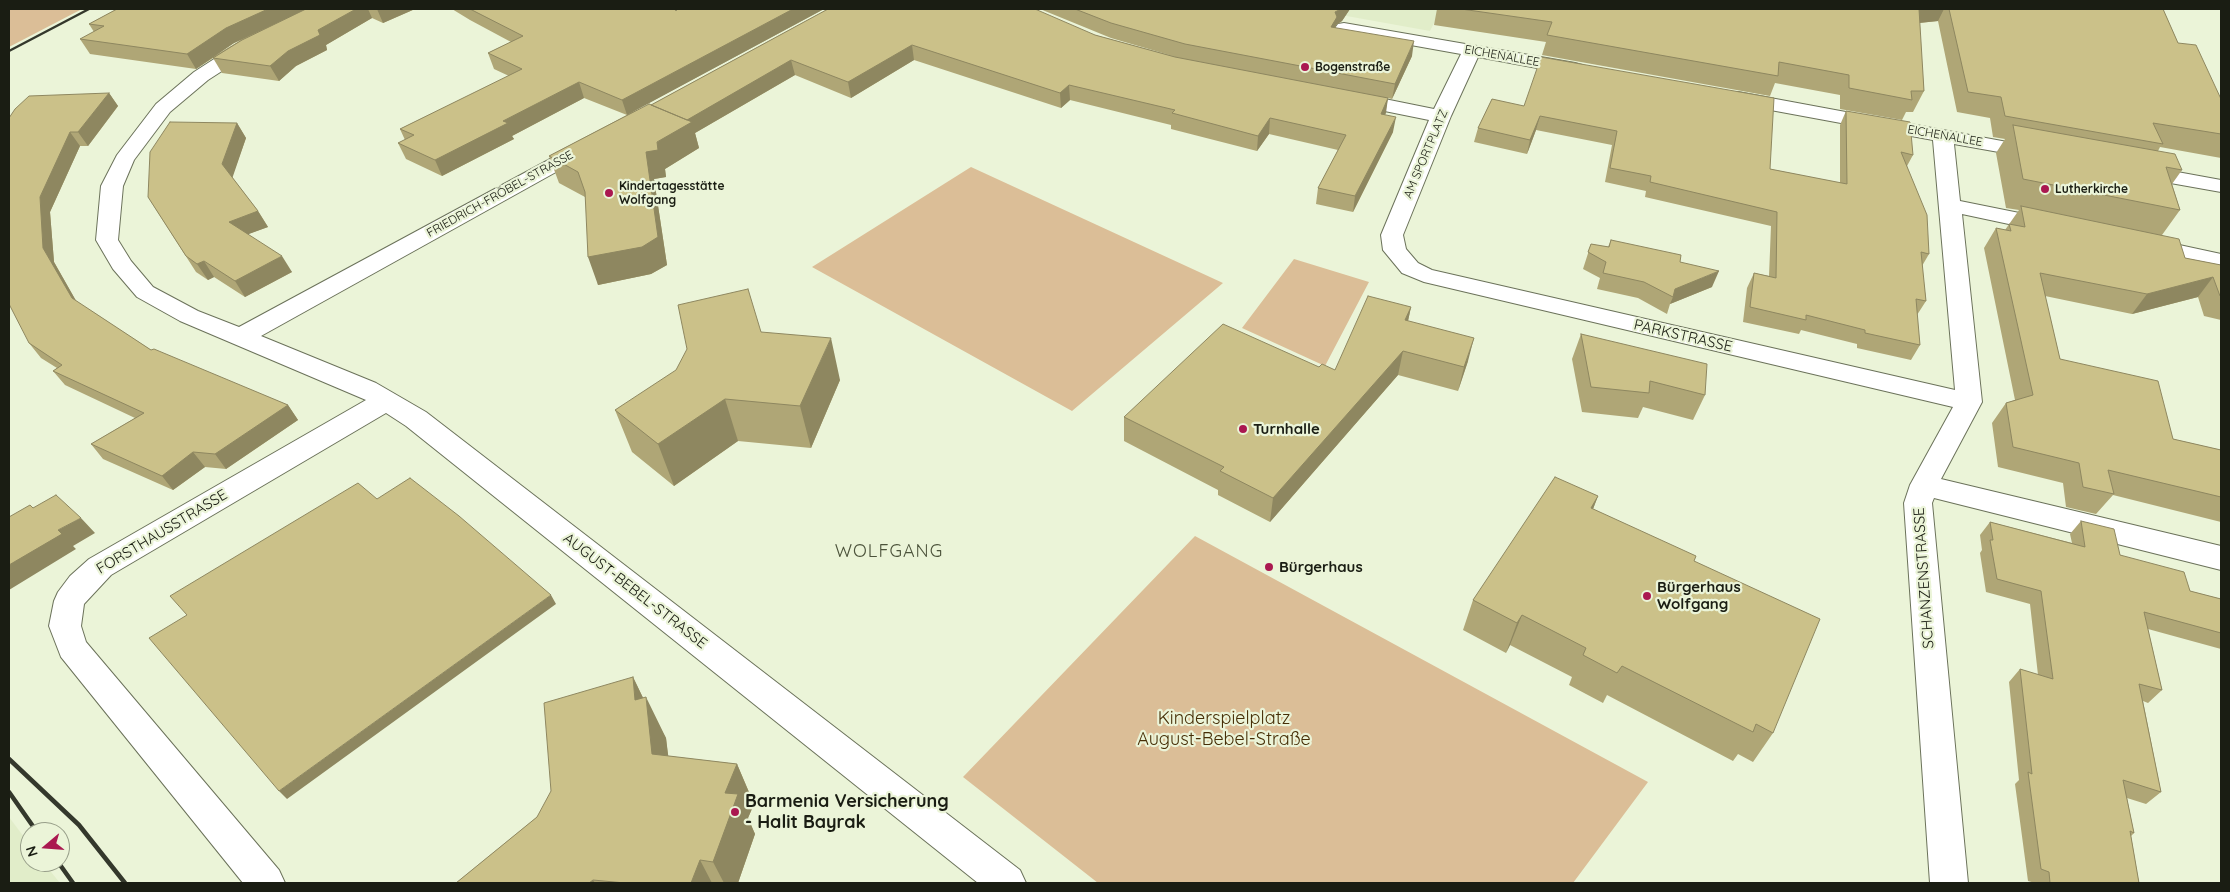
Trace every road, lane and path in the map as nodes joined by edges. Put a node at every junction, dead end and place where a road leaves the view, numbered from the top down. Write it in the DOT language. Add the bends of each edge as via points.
graph roads {
  1 [pos="1344,28"];
  2 [pos="266,36"];
  3 [pos="1472,50"];
  4 [pos="1590,71"];
  5 [pos="1717,95"];
  6 [pos="1336,96"];
  7 [pos="1442,116"];
  8 [pos="1943,136"];
  9 [pos="605,137"];
  10 [pos="2058,157"];
  11 [pos="2116,167"];
  12 [pos="2221,186"];
  13 [pos="1950,205"];
  14 [pos="2076,231"];
  15 [pos="2124,241"];
  16 [pos="1402,259"];
  17 [pos="2221,261"];
  18 [pos="240,337"];
  19 [pos="387,400"];
  20 [pos="1969,402"];
  21 [pos="1924,485"];
  22 [pos="2221,558"];
  23 [pos="266,883"];
  24 [pos="1007,883"];
  25 [pos="1949,883"];
  1 -- 3 [label="street, EICHENALLEE"];
  2 -- 18 [label="street" via="201,76 163,108 124,159 112,186 108,213 106,240 145,292 189,316"];
  3 -- 4 [label="street, EICHENALLEE"];
  3 -- 7 [label="street, AM SPORTPLATZ"];
  5 -- 8 [label="street, EICHENALLEE"];
  6 -- 7 [label="street"];
  7 -- 16 [label="street, AM SPORTPLATZ" via="1392,234 1395,250"];
  8 -- 10 [label="street, EICHENALLEE"];
  8 -- 13 [label="street"];
  9 -- 18 [label="street, FRIEDRICH-FRÖBEL-STRASSE"];
  11 -- 12 [label="street"];
  13 -- 14 [label="street"];
  13 -- 20 [label="street"];
  15 -- 17 [label="street"];
  16 -- 20 [label="street, PARKSTRASSE" via="1410,268 1424,275"];
  18 -- 19 [label="street, AUGUST-BEBEL-STRASSE"];
  19 -- 23 [label="street, FORSTHAUSSTRASSE" via="100,567 69,601 65,626 72,648"];
  19 -- 24 [label="street, AUGUST-BEBEL-STRASSE" via="430,430"];
  20 -- 21 [label="street, SCHANZENSTRASSE"];
  21 -- 22 [label="street"];
  21 -- 25 [label="street, SCHANZENSTRASSE" via="1918,503"];
}
